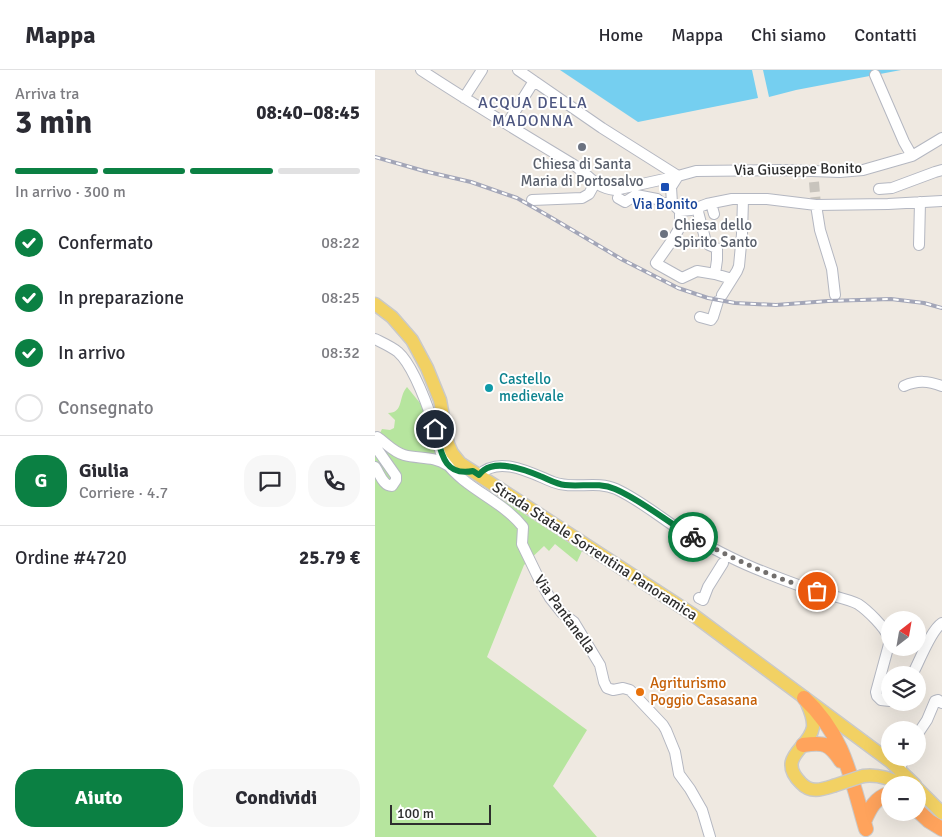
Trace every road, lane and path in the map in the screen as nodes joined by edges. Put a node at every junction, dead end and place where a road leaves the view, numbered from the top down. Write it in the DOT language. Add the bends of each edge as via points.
graph roads {
  1 [pos="421,70"];
  2 [pos="482,70"];
  3 [pos="518,70"];
  4 [pos="875,75"];
  5 [pos="534,81"];
  6 [pos="464,98"];
  7 [pos="507,124"];
  8 [pos="942,138"];
  9 [pos="912,156"];
  10 [pos="938,171"];
  11 [pos="678,176"];
  12 [pos="595,183"];
  13 [pos="618,198"];
  14 [pos="743,199"];
  15 [pos="532,200"];
  16 [pos="942,201"];
  17 [pos="920,202"];
  18 [pos="672,203"];
  19 [pos="711,203"];
  20 [pos="890,204"];
  21 [pos="816,205"];
  22 [pos="697,208"];
  23 [pos="680,211"];
  24 [pos="713,214"];
  25 [pos="919,245"];
  26 [pos="715,274"];
  27 [pos="732,279"];
  28 [pos="835,295"];
  29 [pos="375,304"];
  30 [pos="700,317"];
  31 [pos="375,339"];
  32 [pos="904,386"];
  33 [pos="942,386"];
  34 [pos="375,438"];
  35 [pos="375,446"];
  36 [pos="375,467"];
  37 [pos="453,470"];
  38 [pos="476,473"];
  39 [pos="723,563"];
  40 [pos="699,598"];
  41 [pos="942,623"];
  42 [pos="883,666"];
  43 [pos="916,666"];
  44 [pos="881,674"];
  45 [pos="804,698"];
  46 [pos="881,700"];
  47 [pos="938,702"];
  48 [pos="926,722"];
  49 [pos="803,745"];
  50 [pos="881,750"];
  51 [pos="857,776"];
  52 [pos="881,776"];
  53 [pos="881,796"];
  54 [pos="926,796"];
  55 [pos="926,806"];
  56 [pos="942,813"];
  57 [pos="926,818"];
  58 [pos="942,822"];
  59 [pos="942,829"];
  60 [pos="710,837"];
  1 -- 6 [label="street"];
  2 -- 6 [label="street"];
  3 -- 5 [label="street"];
  4 -- 9 [label="street"];
  5 -- 7 [label="street"];
  5 -- 11 [label="street"];
  6 -- 7 [label="street"];
  7 -- 12 [label="street" via="577,167"];
  8 -- 9 [label="street, Via Giuseppe Bonito"];
  9 -- 11 [label="street, Via Giuseppe Bonito" via="863,170 814,176 696,171"];
  10 -- 20 [label="street" via="884,189"];
  11 -- 12 [label="street, Via Giuseppe Bonito" via="615,190 607,190"];
  11 -- 18 [label="street" via="671,187"];
  12 -- 15 [label="street" via="589,194 582,198"];
  13 -- 18 [label="street" via="625,202 636,195"];
  14 -- 19 [label="street"];
  14 -- 21 [label="street"];
  14 -- 27 [label="street" via="743,262"];
  16 -- 17 [label="street"];
  17 -- 20 [label="street"];
  17 -- 25 [label="street"];
  18 -- 23 [label="street"];
  19 -- 22 [label="street"];
  19 -- 24 [label="street"];
  20 -- 21 [label="street"];
  21 -- 28 [label="street" via="832,268"];
  22 -- 23 [label="street"];
  22 -- 26 [label="street" via="706,242 717,249"];
  23 -- 26 [label="street" via="681,227 656,262 682,278 694,272"];
  26 -- 27 [label="street"];
  27 -- 30 [label="street" via="711,320"];
  29 -- 38 [label="main road, Strada Statale Sorrentina Panoramica" via="392,317 412,340 440,400 452,453 460,463"];
  31 -- 37 [label="street" via="407,361 425,398 442,456"];
  32 -- 33 [label="street" via="929,381"];
  34 -- 37 [label="street" via="403,455 443,462"];
  35 -- 36 [label="street" via="396,476 392,486 385,483"];
  37 -- 38 [label="street"];
  37 -- 60 [label="street, Via Pantanella" via="516,518 523,527 522,544 537,577 562,613 574,622 600,665 607,688 630,690 663,725 675,752 679,774 702,810"];
  38 -- 42 [label="street" via="503,466 566,485 609,486 710,547 753,568 855,603 883,627 888,636"];
  38 -- 45 [label="main road, Strada Statale Sorrentina Panoramica" via="692,614"];
  39 -- 40 [label="street" via="703,600"];
  41 -- 43 [label="street" via="932,634"];
  44 -- 46 [label="street" via="876,692"];
  45 -- 49 [label="main road" via="812,714 813,729"];
  45 -- 50 [label="main road, Strada Statale Sorrentina Panoramica"];
  45 -- 51 [label="highway" via="829,726"];
  47 -- 48 [label="street"];
  49 -- 51 [label="highway" via="827,745"];
  49 -- 51 [label="main road, bridge" via="793,756 792,764 797,780 803,786 819,790"];
  51 -- 52 [label="main road"];
  51 -- 53 [label="highway" via="865,826 869,810"];
  54 -- 56 [label="main road, Strada Statale Sorrentina Panoramica"];
  55 -- 58 [label="main road"];
  57 -- 59 [label="highway"];
}
